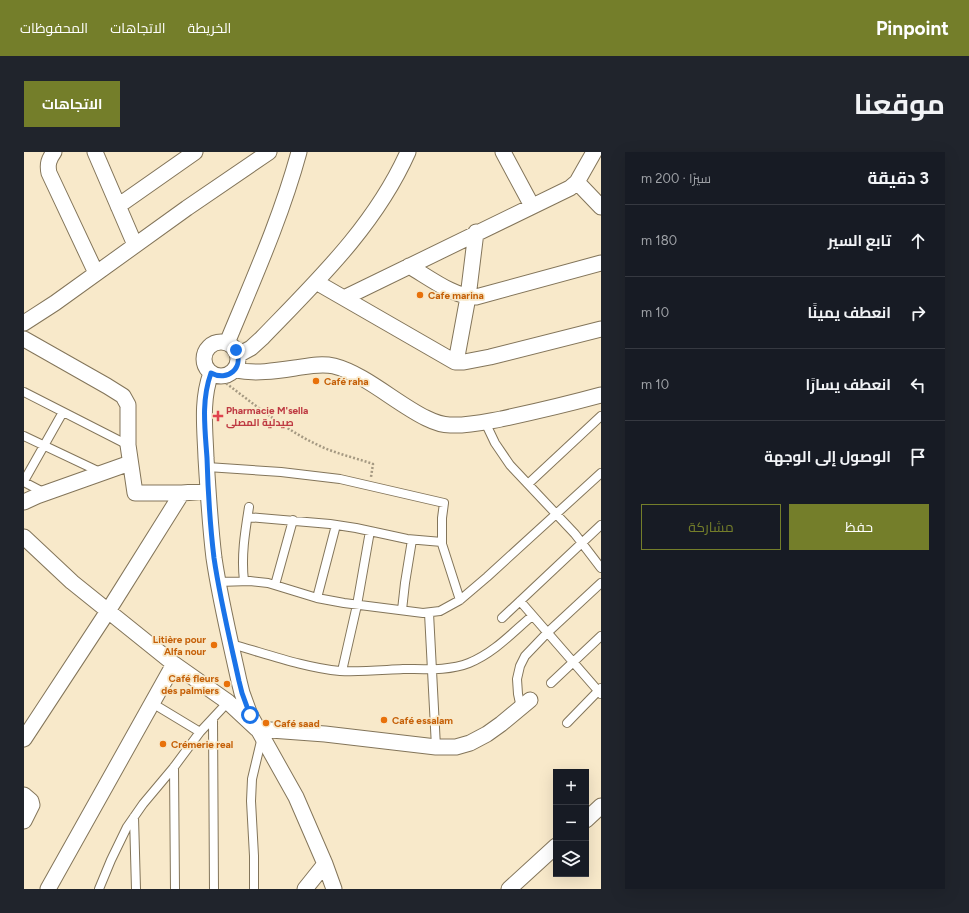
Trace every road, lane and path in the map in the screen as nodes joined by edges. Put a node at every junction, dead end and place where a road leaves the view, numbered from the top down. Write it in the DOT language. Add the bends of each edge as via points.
graph roads {
  1 [pos="54,152"];
  2 [pos="95,152"];
  3 [pos="195,152"];
  4 [pos="269,152"];
  5 [pos="299,152"];
  6 [pos="408,152"];
  7 [pos="503,152"];
  8 [pos="594,152"];
  9 [pos="577,182"];
  10 [pos="118,206"];
  11 [pos="532,206"];
  12 [pos="601,207"];
  13 [pos="476,232"];
  14 [pos="135,245"];
  15 [pos="601,263"];
  16 [pos="409,266"];
  17 [pos="96,273"];
  18 [pos="316,282"];
  19 [pos="468,297"];
  20 [pos="344,298"];
  21 [pos="24,323"];
  22 [pos="601,329"];
  23 [pos="24,339"];
  24 [pos="227,343"];
  25 [pos="238,355"];
  26 [pos="456,362"];
  27 [pos="235,370"];
  28 [pos="213,374"];
  29 [pos="24,392"];
  30 [pos="601,395"];
  31 [pos="63,412"];
  32 [pos="601,416"];
  33 [pos="485,422"];
  34 [pos="24,436"];
  35 [pos="128,445"];
  36 [pos="44,446"];
  37 [pos="130,463"];
  38 [pos="207,467"];
  39 [pos="601,473"];
  40 [pos="103,474"];
  41 [pos="24,481"];
  42 [pos="528,484"];
  43 [pos="371,486"];
  44 [pos="208,491"];
  45 [pos="46,493"];
  46 [pos="182,493"];
  47 [pos="24,502"];
  48 [pos="249,507"];
  49 [pos="556,515"];
  50 [pos="248,517"];
  51 [pos="293,520"];
  52 [pos="336,525"];
  53 [pos="601,525"];
  54 [pos="370,531"];
  55 [pos="24,538"];
  56 [pos="412,540"];
  57 [pos="442,542"];
  58 [pos="581,542"];
  59 [pos="601,568"];
  60 [pos="244,581"];
  61 [pos="218,582"];
  62 [pos="601,582"];
  63 [pos="275,585"];
  64 [pos="317,598"];
  65 [pos="460,600"];
  66 [pos="520,601"];
  67 [pos="357,605"];
  68 [pos="402,610"];
  69 [pos="108,611"];
  70 [pos="429,613"];
  71 [pos="532,616"];
  72 [pos="502,618"];
  73 [pos="547,633"];
  74 [pos="601,636"];
  75 [pos="231,644"];
  76 [pos="573,662"];
  77 [pos="174,664"];
  78 [pos="433,669"];
  79 [pos="342,671"];
  80 [pos="550,683"];
  81 [pos="600,691"];
  82 [pos="228,702"];
  83 [pos="152,703"];
  84 [pos="526,704"];
  85 [pos="213,718"];
  86 [pos="567,723"];
  87 [pos="200,732"];
  88 [pos="259,733"];
  89 [pos="24,738"];
  90 [pos="436,747"];
  91 [pos="174,767"];
  92 [pos="24,795"];
  93 [pos="601,806"];
  94 [pos="134,817"];
  95 [pos="589,817"];
  96 [pos="24,821"];
  97 [pos="553,849"];
  98 [pos="325,864"];
  99 [pos="48,889"];
  100 [pos="100,889"];
  101 [pos="136,889"];
  102 [pos="176,889"];
  103 [pos="214,889"];
  104 [pos="254,889"];
  105 [pos="305,889"];
  106 [pos="334,889"];
  107 [pos="509,889"];
  1 -- 17 [label="street" via="48,161 49,173"];
  2 -- 10 [label="street"];
  3 -- 10 [label="street"];
  4 -- 14 [label="street"];
  5 -- 24 [label="street" via="282,207"];
  6 -- 18 [label="street" via="377,208"];
  7 -- 11 [label="street"];
  8 -- 9 [label="street"];
  9 -- 11 [label="street"];
  9 -- 12 [label="street"];
  10 -- 14 [label="street"];
  11 -- 13 [label="street"];
  13 -- 16 [label="street"];
  13 -- 19 [label="street"];
  14 -- 17 [label="street"];
  15 -- 19 [label="street"];
  16 -- 19 [label="street" via="456,294"];
  16 -- 20 [label="street"];
  17 -- 21 [label="street"];
  18 -- 20 [label="street"];
  18 -- 25 [label="street" via="255,344"];
  19 -- 26 [label="street"];
  20 -- 26 [label="street"];
  22 -- 26 [label="street" via="490,357"];
  23 -- 35 [label="street" via="123,396 128,405"];
  24 -- 25 [label="street"];
  24 -- 28 [label="street" via="212,345 205,353 205,364"];
  25 -- 27 [label="street"];
  27 -- 28 [label="street" via="226,376"];
  27 -- 33 [label="street" via="260,372 315,365 334,366 435,422 454,426"];
  28 -- 38 [label="street" via="205,391 204,404"];
  28 -- 43 [label="path" via="301,436 321,447 373,464"];
  29 -- 31 [label="lane"];
  30 -- 33 [label="street"];
  31 -- 35 [label="lane"];
  31 -- 36 [label="lane"];
  32 -- 42 [label="lane"];
  33 -- 42 [label="lane" via="504,457"];
  34 -- 36 [label="lane"];
  35 -- 37 [label="street"];
  36 -- 40 [label="lane"];
  36 -- 41 [label="lane"];
  37 -- 40 [label="street"];
  37 -- 46 [label="street" via="135,493"];
  38 -- 43 [label="lane" via="306,475"];
  38 -- 44 [label="street"];
  39 -- 49 [label="lane"];
  40 -- 45 [label="street"];
  41 -- 45 [label="lane"];
  42 -- 49 [label="lane"];
  43 -- 57 [label="lane" via="444,503"];
  44 -- 46 [label="street"];
  44 -- 61 [label="street"];
  45 -- 47 [label="street"];
  46 -- 69 [label="street"];
  48 -- 50 [label="lane"];
  49 -- 58 [label="lane"];
  49 -- 65 [label="lane"];
  50 -- 51 [label="lane"];
  50 -- 60 [label="lane" via="243,555"];
  51 -- 52 [label="lane"];
  51 -- 63 [label="lane"];
  52 -- 54 [label="lane"];
  52 -- 64 [label="lane"];
  53 -- 58 [label="lane"];
  54 -- 56 [label="lane"];
  54 -- 67 [label="lane"];
  55 -- 69 [label="street"];
  56 -- 57 [label="lane"];
  56 -- 68 [label="lane"];
  57 -- 65 [label="lane"];
  58 -- 59 [label="lane"];
  58 -- 66 [label="lane"];
  60 -- 61 [label="lane"];
  60 -- 63 [label="lane"];
  61 -- 75 [label="street"];
  62 -- 73 [label="lane"];
  63 -- 64 [label="lane"];
  64 -- 67 [label="lane"];
  65 -- 70 [label="lane" via="440,611"];
  66 -- 71 [label="lane"];
  66 -- 72 [label="lane"];
  67 -- 68 [label="lane"];
  67 -- 79 [label="lane"];
  68 -- 70 [label="lane"];
  69 -- 77 [label="street"];
  69 -- 89 [label="street"];
  70 -- 78 [label="lane"];
  71 -- 73 [label="lane"];
  71 -- 78 [label="lane" via="481,657 463,664"];
  73 -- 76 [label="lane"];
  73 -- 84 [label="lane" via="527,653 520,666 517,679 518,694"];
  74 -- 76 [label="lane"];
  75 -- 79 [label="lane" via="308,665"];
  75 -- 88 [label="street" via="242,693"];
  76 -- 80 [label="lane"];
  76 -- 81 [label="lane"];
  77 -- 82 [label="street"];
  77 -- 83 [label="street"];
  78 -- 79 [label="lane"];
  78 -- 90 [label="lane"];
  81 -- 86 [label="lane"];
  82 -- 85 [label="lane"];
  82 -- 88 [label="street"];
  83 -- 87 [label="lane"];
  83 -- 99 [label="street"];
  84 -- 90 [label="street" via="476,741 456,747"];
  85 -- 87 [label="lane"];
  85 -- 103 [label="lane"];
  87 -- 91 [label="lane"];
  88 -- 90 [label="street" via="325,734"];
  88 -- 98 [label="street" via="296,797"];
  88 -- 104 [label="lane" via="251,801"];
  91 -- 94 [label="lane"];
  91 -- 102 [label="lane"];
  92 -- 96 [label="street" via="32,805"];
  93 -- 95 [label="street"];
  94 -- 100 [label="lane" via="118,845"];
  94 -- 101 [label="lane"];
  97 -- 107 [label="street"];
  98 -- 105 [label="street"];
  98 -- 106 [label="street"];
}
